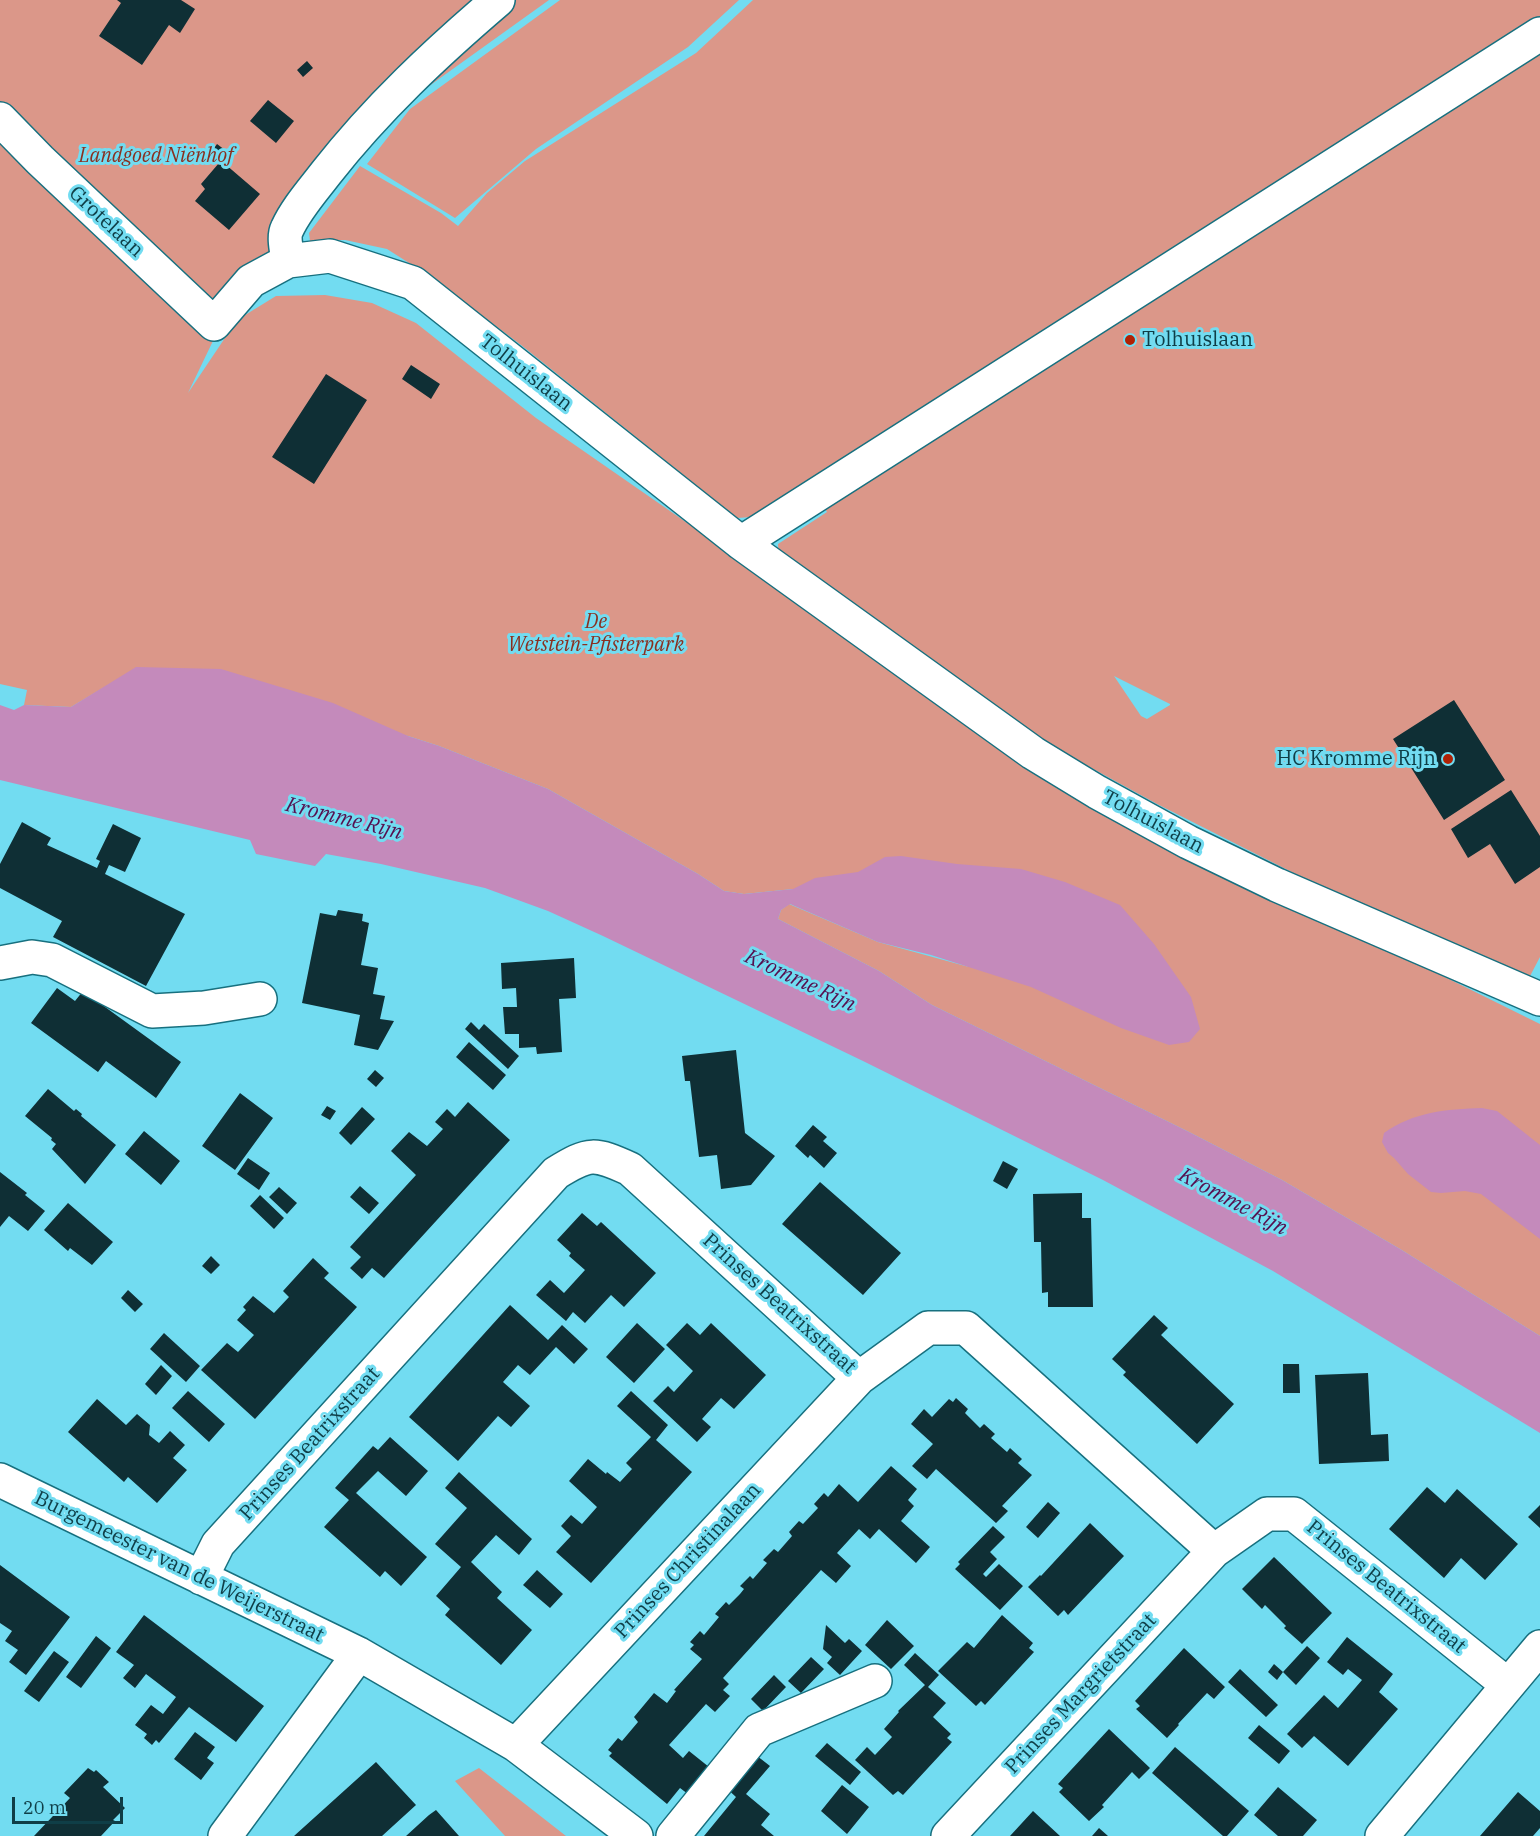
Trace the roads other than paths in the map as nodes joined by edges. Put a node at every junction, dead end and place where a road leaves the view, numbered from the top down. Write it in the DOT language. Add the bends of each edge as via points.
graph roads {
  1 [pos="498,0"];
  2 [pos="1540,34"];
  3 [pos="0,119"];
  4 [pos="288,261"];
  5 [pos="214,324"];
  6 [pos="741,543"];
  7 [pos="0,963"];
  8 [pos="260,999"];
  9 [pos="1540,999"];
  10 [pos="860,1378"];
  11 [pos="0,1480"];
  12 [pos="1214,1551"];
  13 [pos="201,1578"];
  14 [pos="1540,1647"];
  15 [pos="358,1654"];
  16 [pos="876,1681"];
  17 [pos="1508,1685"];
  18 [pos="516,1745"];
  19 [pos="225,1836"];
  20 [pos="636,1836"];
  21 [pos="673,1836"];
  22 [pos="948,1836"];
  23 [pos="1382,1836"];
  1 -- 4 [label="street" via="383,105 344,150 286,231"];
  2 -- 6 [label="street"];
  3 -- 5 [label="street, Grotelaan"];
  4 -- 5 [label="street, Tolhuislaan" via="251,281"];
  4 -- 6 [label="street, Tolhuislaan" via="330,256 413,283"];
  6 -- 9 [label="street, Tolhuislaan" via="1033,753 1097,792 1276,885"];
  7 -- 8 [label="street" via="32,957 52,960 152,1011"];
  10 -- 12 [label="street, Prinses Beatrixstraat" via="928,1328 966,1328"];
  10 -- 13 [label="street, Prinses Beatrixstraat" via="630,1169 603,1157 580,1158 556,1173 218,1544"];
  10 -- 18 [label="street, Prinses Christinalaan"];
  11 -- 13 [label="street, Burgemeester van de Weijerstraat"];
  12 -- 17 [label="street, Prinses Beatrixstraat" via="1267,1514 1294,1514"];
  12 -- 22 [label="street, Prinses Margrietstraat"];
  13 -- 15 [label="street, Burgemeester van de Weijerstraat"];
  14 -- 17 [label="street"];
  15 -- 18 [label="street, Burgemeester van de Weijerstraat"];
  15 -- 19 [label="street"];
  16 -- 21 [label="street" via="759,1730"];
  17 -- 23 [label="street"];
  18 -- 20 [label="street, Burgemeester van de Weijerstraat"];
}
